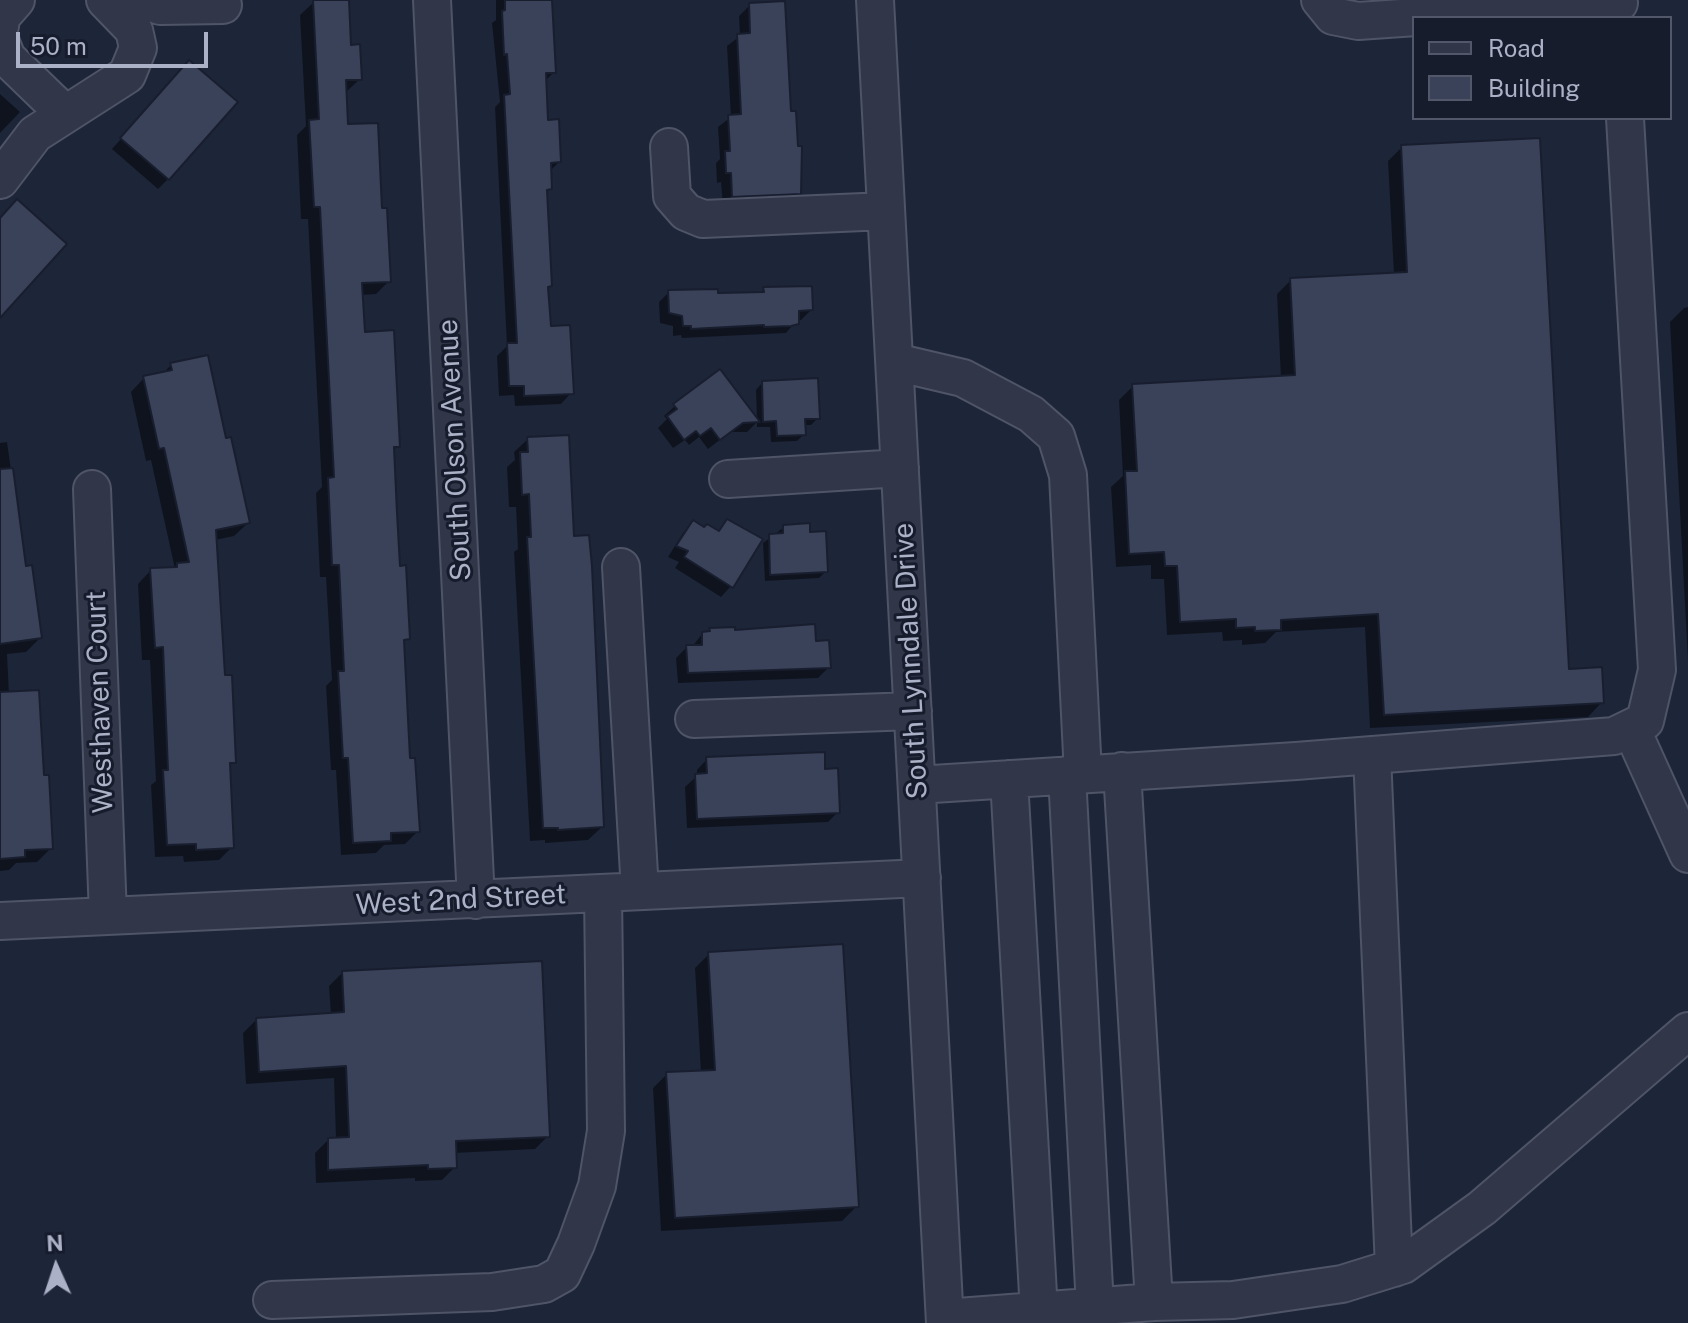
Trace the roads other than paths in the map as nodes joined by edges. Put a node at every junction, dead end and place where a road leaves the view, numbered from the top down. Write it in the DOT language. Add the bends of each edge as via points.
graph roads {
  1 [pos="16,0"];
  2 [pos="105,0"];
  3 [pos="145,0"];
  4 [pos="432,0"];
  5 [pos="875,0"];
  6 [pos="1320,0"];
  7 [pos="223,5"];
  8 [pos="1619,7"];
  9 [pos="1451,16"];
  10 [pos="1412,18"];
  11 [pos="0,26"];
  12 [pos="0,40"];
  13 [pos="64,113"];
  14 [pos="1625,120"];
  15 [pos="669,147"];
  16 [pos="0,180"];
  17 [pos="886,211"];
  18 [pos="895,362"];
  19 [pos="900,468"];
  20 [pos="728,479"];
  21 [pos="92,489"];
  22 [pos="621,567"];
  23 [pos="913,711"];
  24 [pos="694,719"];
  25 [pos="1631,728"];
  26 [pos="1372,755"];
  27 [pos="1122,771"];
  28 [pos="1075,774"];
  29 [pos="1009,779"];
  30 [pos="917,785"];
  31 [pos="1688,854"];
  32 [pos="922,878"];
  33 [pos="640,891"];
  34 [pos="603,893"];
  35 [pos="476,900"];
  36 [pos="108,916"];
  37 [pos="0,921"];
  38 [pos="1688,1031"];
  39 [pos="1394,1268"];
  40 [pos="272,1300"];
  41 [pos="1154,1302"];
  42 [pos="1095,1307"];
  43 [pos="1039,1312"];
  44 [pos="945,1320"];
  1 -- 11 [label="street"];
  2 -- 13 [label="street" via="134,30 138,48 127,75"];
  3 -- 7 [label="street" via="160,6"];
  4 -- 35 [label="street, South Olson Avenue"];
  5 -- 17 [label="street, South Lynndale Drive"];
  6 -- 10 [label="street" via="1333,16 1358,21"];
  8 -- 9 [label="street"];
  12 -- 13 [label="street" via="7,58"];
  13 -- 16 [label="street" via="35,134"];
  14 -- 25 [label="street" via="1657,670 1645,721"];
  15 -- 17 [label="street" via="672,196 686,212 703,219"];
  17 -- 18 [label="street, South Lynndale Drive"];
  18 -- 19 [label="street, South Lynndale Drive"];
  18 -- 28 [label="street" via="963,378 1031,414 1056,436 1068,475"];
  19 -- 20 [label="street"];
  19 -- 23 [label="street, South Lynndale Drive"];
  21 -- 36 [label="street, Westhaven Court"];
  22 -- 33 [label="street"];
  23 -- 24 [label="street"];
  23 -- 30 [label="street, South Lynndale Drive"];
  25 -- 26 [label="street" via="1614,736"];
  25 -- 31 [label="street"];
  26 -- 27 [label="street"];
  26 -- 39 [label="street"];
  27 -- 28 [label="street"];
  27 -- 41 [label="street"];
  28 -- 29 [label="street"];
  28 -- 42 [label="street"];
  29 -- 30 [label="street"];
  29 -- 43 [label="street"];
  30 -- 32 [label="street, South Lynndale Drive"];
  32 -- 33 [label="street, West 2nd Street"];
  32 -- 44 [label="street, South Lynndale Drive"];
  33 -- 34 [label="street, West 2nd Street"];
  34 -- 35 [label="street, West 2nd Street"];
  34 -- 40 [label="street" via="606,1131 597,1186 562,1274 544,1284 492,1292"];
  35 -- 36 [label="street, West 2nd Street"];
  36 -- 37 [label="street, West 2nd Street"];
  38 -- 39 [label="street" via="1482,1208"];
  39 -- 41 [label="street" via="1342,1284 1233,1300"];
  41 -- 42 [label="street"];
  42 -- 43 [label="street"];
  43 -- 44 [label="street"];
}
